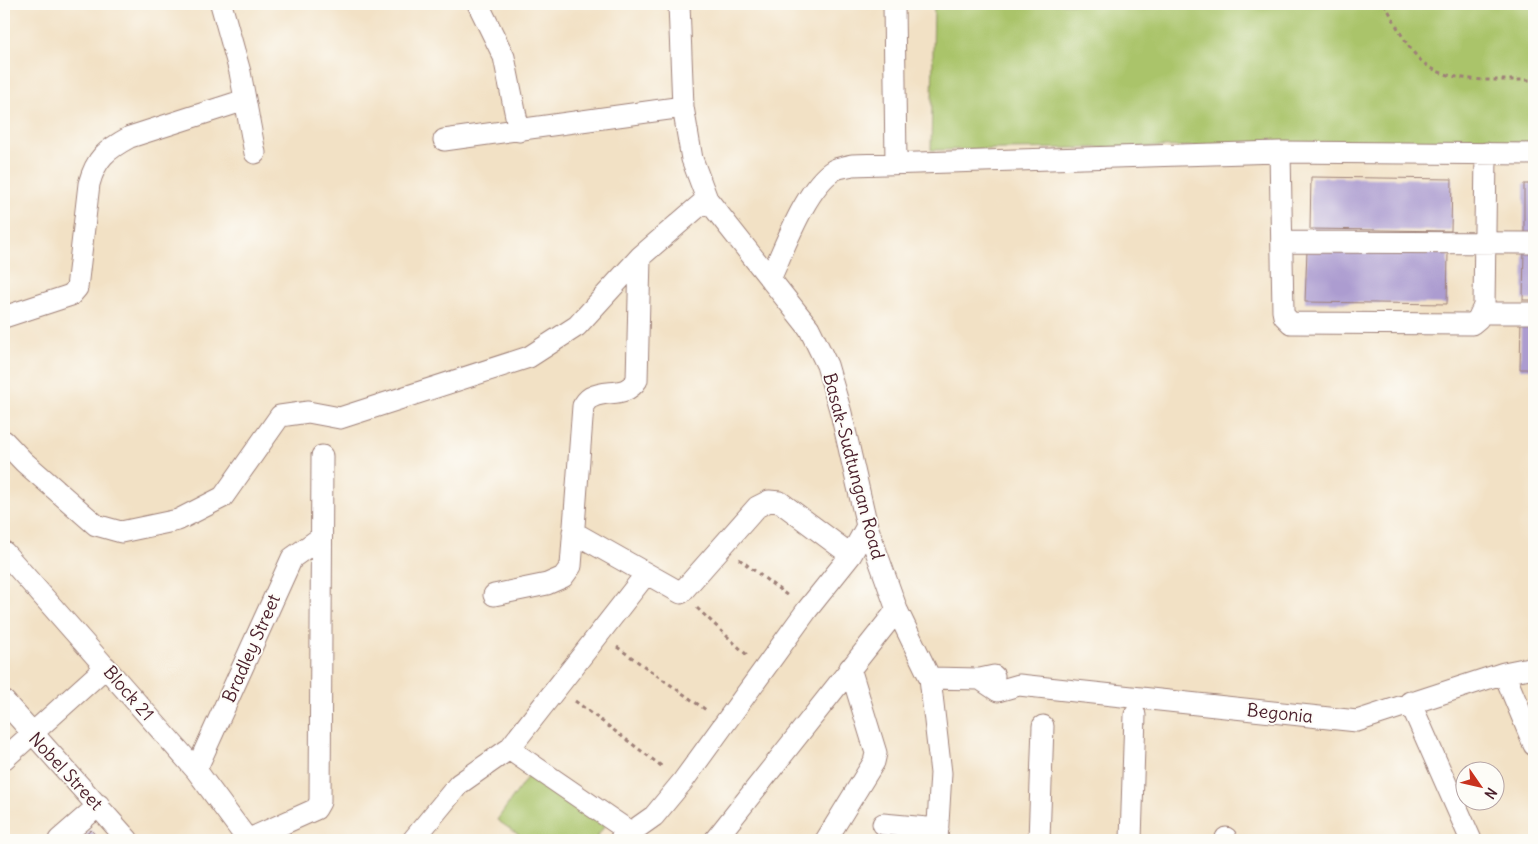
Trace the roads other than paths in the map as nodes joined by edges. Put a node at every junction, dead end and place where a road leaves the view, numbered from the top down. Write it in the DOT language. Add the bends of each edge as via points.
graph roads {
  1 [pos="221,4"];
  2 [pos="478,4"];
  3 [pos="679,4"];
  4 [pos="894,4"];
  5 [pos="245,100"];
  6 [pos="683,107"];
  7 [pos="519,131"];
  8 [pos="444,140"];
  9 [pos="1280,152"];
  10 [pos="255,153"];
  11 [pos="1486,153"];
  12 [pos="1534,154"];
  13 [pos="896,163"];
  14 [pos="707,199"];
  15 [pos="1282,242"];
  16 [pos="1485,243"];
  17 [pos="1534,243"];
  18 [pos="640,257"];
  19 [pos="770,279"];
  20 [pos="1482,313"];
  21 [pos="1534,313"];
  22 [pos="4,317"];
  23 [pos="4,441"];
  24 [pos="322,456"];
  25 [pos="866,526"];
  26 [pos="573,532"];
  27 [pos="320,538"];
  28 [pos="4,552"];
  29 [pos="850,556"];
  30 [pos="646,574"];
  31 [pos="494,595"];
  32 [pos="896,610"];
  33 [pos="106,667"];
  34 [pos="1534,667"];
  35 [pos="850,668"];
  36 [pos="1504,673"];
  37 [pos="930,678"];
  38 [pos="4,701"];
  39 [pos="1410,702"];
  40 [pos="1135,715"];
  41 [pos="1043,726"];
  42 [pos="31,734"];
  43 [pos="1534,745"];
  44 [pos="509,749"];
  45 [pos="4,759"];
  46 [pos="196,770"];
  47 [pos="99,805"];
  48 [pos="882,824"];
  49 [pos="938,834"];
  50 [pos="625,836"];
  51 [pos="59,840"];
  52 [pos="128,840"];
  53 [pos="247,840"];
  54 [pos="414,840"];
  55 [pos="715,840"];
  56 [pos="826,840"];
  57 [pos="1039,840"];
  58 [pos="1131,840"];
  59 [pos="1471,840"];
  1 -- 5 [label="street"];
  2 -- 7 [label="street" via="504,58"];
  3 -- 6 [label="street, Basak-Sudtungan Road"];
  4 -- 13 [label="street"];
  5 -- 10 [label="street"];
  5 -- 22 [label="street" via="130,137 100,157 88,184 77,288 71,295"];
  6 -- 7 [label="street"];
  6 -- 14 [label="street, Basak-Sudtungan Road" via="692,160"];
  7 -- 8 [label="street"];
  9 -- 11 [label="street"];
  9 -- 13 [label="street"];
  9 -- 15 [label="street"];
  11 -- 12 [label="street"];
  11 -- 16 [label="street"];
  13 -- 19 [label="street" via="835,169 820,180"];
  14 -- 18 [label="street"];
  14 -- 19 [label="street, Basak-Sudtungan Road"];
  15 -- 16 [label="street"];
  15 -- 20 [label="street" via="1284,316 1290,323 1472,324"];
  16 -- 17 [label="street"];
  16 -- 20 [label="street"];
  18 -- 23 [label="street" via="577,326 529,357 340,418 308,412 280,416 223,497 178,520 121,532 96,525"];
  18 -- 26 [label="street" via="637,380 624,392 591,397 583,406"];
  19 -- 25 [label="street, Basak-Sudtungan Road" via="809,328 827,365"];
  20 -- 21 [label="street"];
  24 -- 27 [label="street"];
  25 -- 29 [label="street"];
  25 -- 32 [label="street, Basak-Sudtungan Road"];
  26 -- 30 [label="street"];
  26 -- 31 [label="street" via="571,566 563,577 547,584"];
  27 -- 46 [label="street, Bradley Street" via="292,558"];
  27 -- 53 [label="street" via="320,802 316,809"];
  28 -- 33 [label="street, Block 21"];
  29 -- 30 [label="street" via="780,502 769,501 757,507 681,593"];
  29 -- 50 [label="street" via="683,782 654,816"];
  30 -- 44 [label="street"];
  32 -- 35 [label="street"];
  32 -- 37 [label="street, Basak-Sudtungan Road"];
  33 -- 42 [label="street"];
  33 -- 46 [label="street, Block 21"];
  34 -- 36 [label="street, Begonia"];
  35 -- 55 [label="street"];
  35 -- 56 [label="street" via="876,753 874,762"];
  36 -- 39 [label="street, Begonia"];
  36 -- 43 [label="street"];
  37 -- 39 [label="street, Begonia" via="1357,721"];
  37 -- 49 [label="street, Basak-Sudtungan Road" via="940,773"];
  38 -- 42 [label="street, Nobel Street"];
  39 -- 59 [label="street"];
  40 -- 58 [label="street"];
  41 -- 57 [label="street"];
  42 -- 45 [label="street"];
  42 -- 47 [label="street, Nobel Street"];
  44 -- 50 [label="street"];
  44 -- 54 [label="street" via="459,784"];
  46 -- 53 [label="street, Block 21"];
  47 -- 51 [label="street"];
  47 -- 52 [label="street, Nobel Street"];
  48 -- 49 [label="street"];
}
